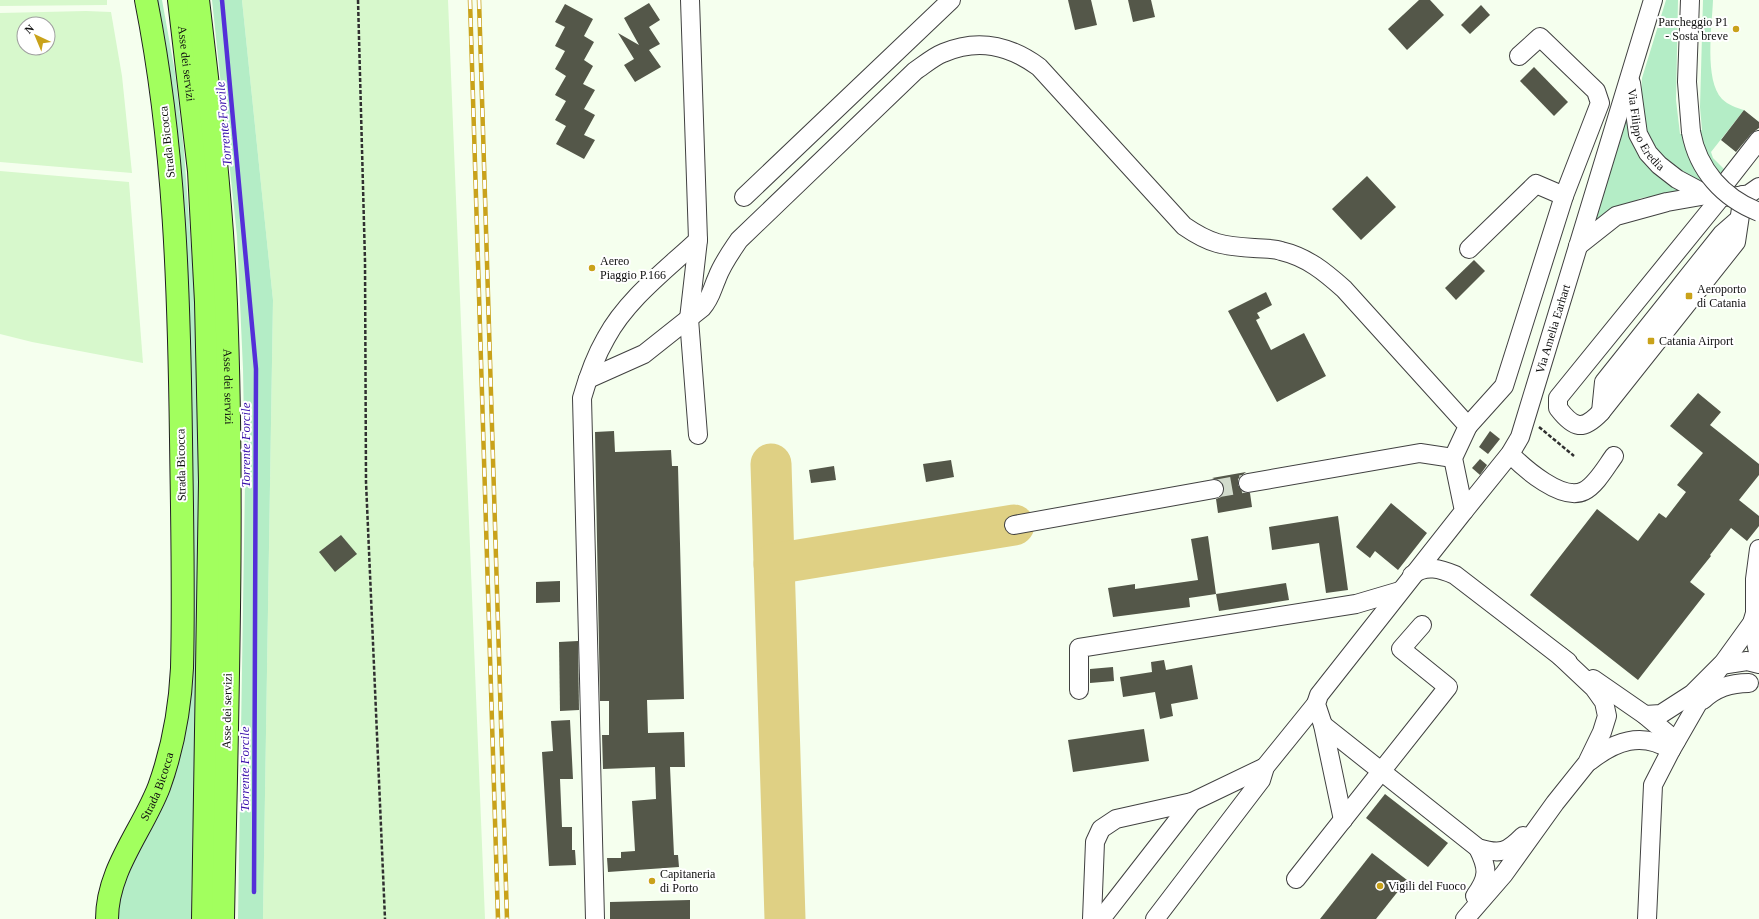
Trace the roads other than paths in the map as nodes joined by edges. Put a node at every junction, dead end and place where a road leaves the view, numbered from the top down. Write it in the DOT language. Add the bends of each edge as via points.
graph roads {
  1 [pos="146,0"];
  2 [pos="167,0"];
  3 [pos="179,0"];
  4 [pos="198,0"];
  5 [pos="690,0"];
  6 [pos="952,0"];
  7 [pos="1653,0"];
  8 [pos="1690,0"];
  9 [pos="1520,56"];
  10 [pos="1630,75"];
  11 [pos="190,86"];
  12 [pos="1759,140"];
  13 [pos="1751,193"];
  14 [pos="1714,195"];
  15 [pos="744,196"];
  16 [pos="1564,196"];
  17 [pos="1759,212"];
  18 [pos="698,240"];
  19 [pos="1578,246"];
  20 [pos="1469,249"];
  21 [pos="688,320"];
  22 [pos="588,380"];
  23 [pos="1468,426"];
  24 [pos="698,435"];
  25 [pos="1510,454"];
  26 [pos="1614,456"];
  27 [pos="1453,458"];
  28 [pos="1248,483"];
  29 [pos="1214,489"];
  30 [pos="1464,510"];
  31 [pos="1014,524"];
  32 [pos="1450,527"];
  33 [pos="1759,549"];
  34 [pos="1412,575"];
  35 [pos="1456,575"];
  36 [pos="1400,591"];
  37 [pos="1356,604"];
  38 [pos="1752,623"];
  39 [pos="1422,625"];
  40 [pos="1367,634"];
  41 [pos="1738,641"];
  42 [pos="1560,656"];
  43 [pos="1759,657"];
  44 [pos="1739,662"];
  45 [pos="1759,664"];
  46 [pos="1722,665"];
  47 [pos="1754,685"];
  48 [pos="1079,690"];
  49 [pos="1316,704"];
  50 [pos="1693,712"];
  51 [pos="1645,715"];
  52 [pos="1323,725"];
  53 [pos="1674,745"];
  54 [pos="1588,763"];
  55 [pos="1265,767"];
  56 [pos="1382,771"];
  57 [pos="1192,802"];
  58 [pos="1556,803"];
  59 [pos="1342,820"];
  60 [pos="1478,848"];
  61 [pos="1296,879"];
  62 [pos="107,919"];
  63 [pos="203,919"];
  64 [pos="222,919"];
  65 [pos="595,919"];
  66 [pos="1092,919"];
  67 [pos="1101,919"];
  68 [pos="1155,919"];
  69 [pos="1458,919"];
  70 [pos="1465,919"];
  71 [pos="1647,919"];
  1 -- 62 [label="main road, Strada Bicocca" via="169,146 179,304 182,668 180,703 171,749 158,788 113,879"];
  2 -- 11 [label="main road"];
  3 -- 11 [label="main road, Asse dei servizi"];
  4 -- 64 [label="main road, Asse dei servizi" via="215,144 226,302 230,435"];
  5 -- 18 [label="street"];
  6 -- 15 [label="street"];
  7 -- 10 [label="street, Via Filippo Eredia"];
  8 -- 17 [label="street, bridge" via="1687,82 1691,132 1697,153 1718,185 1736,201"];
  9 -- 16 [label="street" via="1540,37 1596,90 1600,103"];
  10 -- 14 [label="street, Via Filippo Eredia" via="1638,134 1648,153 1677,179"];
  10 -- 19 [label="street, Via Amelia Earhart"];
  11 -- 63 [label="main road, Asse dei servizi" via="199,171 206,302 210,482"];
  12 -- 14 [label="street"];
  13 -- 14 [label="street"];
  13 -- 14 [label="street" via="1738,220 1736,242 1601,412 1584,426 1577,425 1558,408 1558,398"];
  14 -- 19 [label="street" via="1667,202 1616,216"];
  16 -- 20 [label="street" via="1536,184"];
  16 -- 23 [label="street" via="1504,386"];
  18 -- 21 [label="street"];
  18 -- 22 [label="street" via="629,305 606,337"];
  19 -- 25 [label="street, Via Amelia Earhart" via="1520,437"];
  21 -- 22 [label="street" via="644,354"];
  21 -- 23 [label="street" via="710,300 716,278 739,240 915,71 942,53 966,45 999,46 1023,55 1039,67 1184,226 1203,239 1229,246 1280,250 1306,259 1325,272 1344,289"];
  21 -- 24 [label="street"];
  22 -- 65 [label="street" via="582,398 581,418"];
  23 -- 27 [label="street"];
  25 -- 26 [label="street" via="1535,476 1572,493 1585,490"];
  25 -- 30 [label="street, Via Amelia Earhart"];
  27 -- 28 [label="street" via="1420,453"];
  27 -- 30 [label="street"];
  29 -- 31 [label="street"];
  30 -- 32 [label="street, Via Amelia Earhart"];
  32 -- 34 [label="street, Via Amelia Earhart"];
  32 -- 35 [label="street" via="1444,547 1447,561"];
  33 -- 38 [label="street" via="1755,579 1755,613"];
  34 -- 35 [label="street" via="1422,569 1439,568"];
  34 -- 36 [label="street, Via Amelia Earhart"];
  35 -- 42 [label="street"];
  36 -- 37 [label="street"];
  36 -- 40 [label="street, Via Amelia Earhart"];
  37 -- 40 [label="street" via="1362,606 1371,617"];
  37 -- 48 [label="street" via="1079,648"];
  38 -- 41 [label="street"];
  38 -- 43 [label="street"];
  39 -- 56 [label="street" via="1401,649 1448,687"];
  40 -- 49 [label="street, Via Amelia Earhart" via="1319,695"];
  41 -- 44 [label="street"];
  41 -- 46 [label="street"];
  42 -- 51 [label="street"];
  42 -- 54 [label="street" via="1594,688 1604,702 1607,716"];
  44 -- 45 [label="street"];
  44 -- 46 [label="street"];
  44 -- 47 [label="street" via="1741,670"];
  46 -- 50 [label="street"];
  46 -- 51 [label="street" via="1692,694 1662,714"];
  47 -- 50 [label="street" via="1730,684 1716,690"];
  49 -- 52 [label="street"];
  49 -- 55 [label="street, Via Amelia Earhart"];
  50 -- 53 [label="street"];
  51 -- 53 [label="street"];
  52 -- 56 [label="street"];
  52 -- 59 [label="street"];
  53 -- 54 [label="street" via="1650,739 1628,741 1605,749"];
  53 -- 71 [label="street" via="1653,785"];
  54 -- 58 [label="street"];
  55 -- 57 [label="street"];
  55 -- 68 [label="street" via="1261,780"];
  56 -- 59 [label="street"];
  56 -- 60 [label="street"];
  57 -- 66 [label="street" via="1116,819 1102,829 1095,842"];
  57 -- 67 [label="street"];
  58 -- 60 [label="street" via="1504,852 1490,852"];
  58 -- 70 [label="street" via="1504,874"];
  59 -- 61 [label="street"];
  60 -- 69 [label="street" via="1487,873 1482,887"];
}
